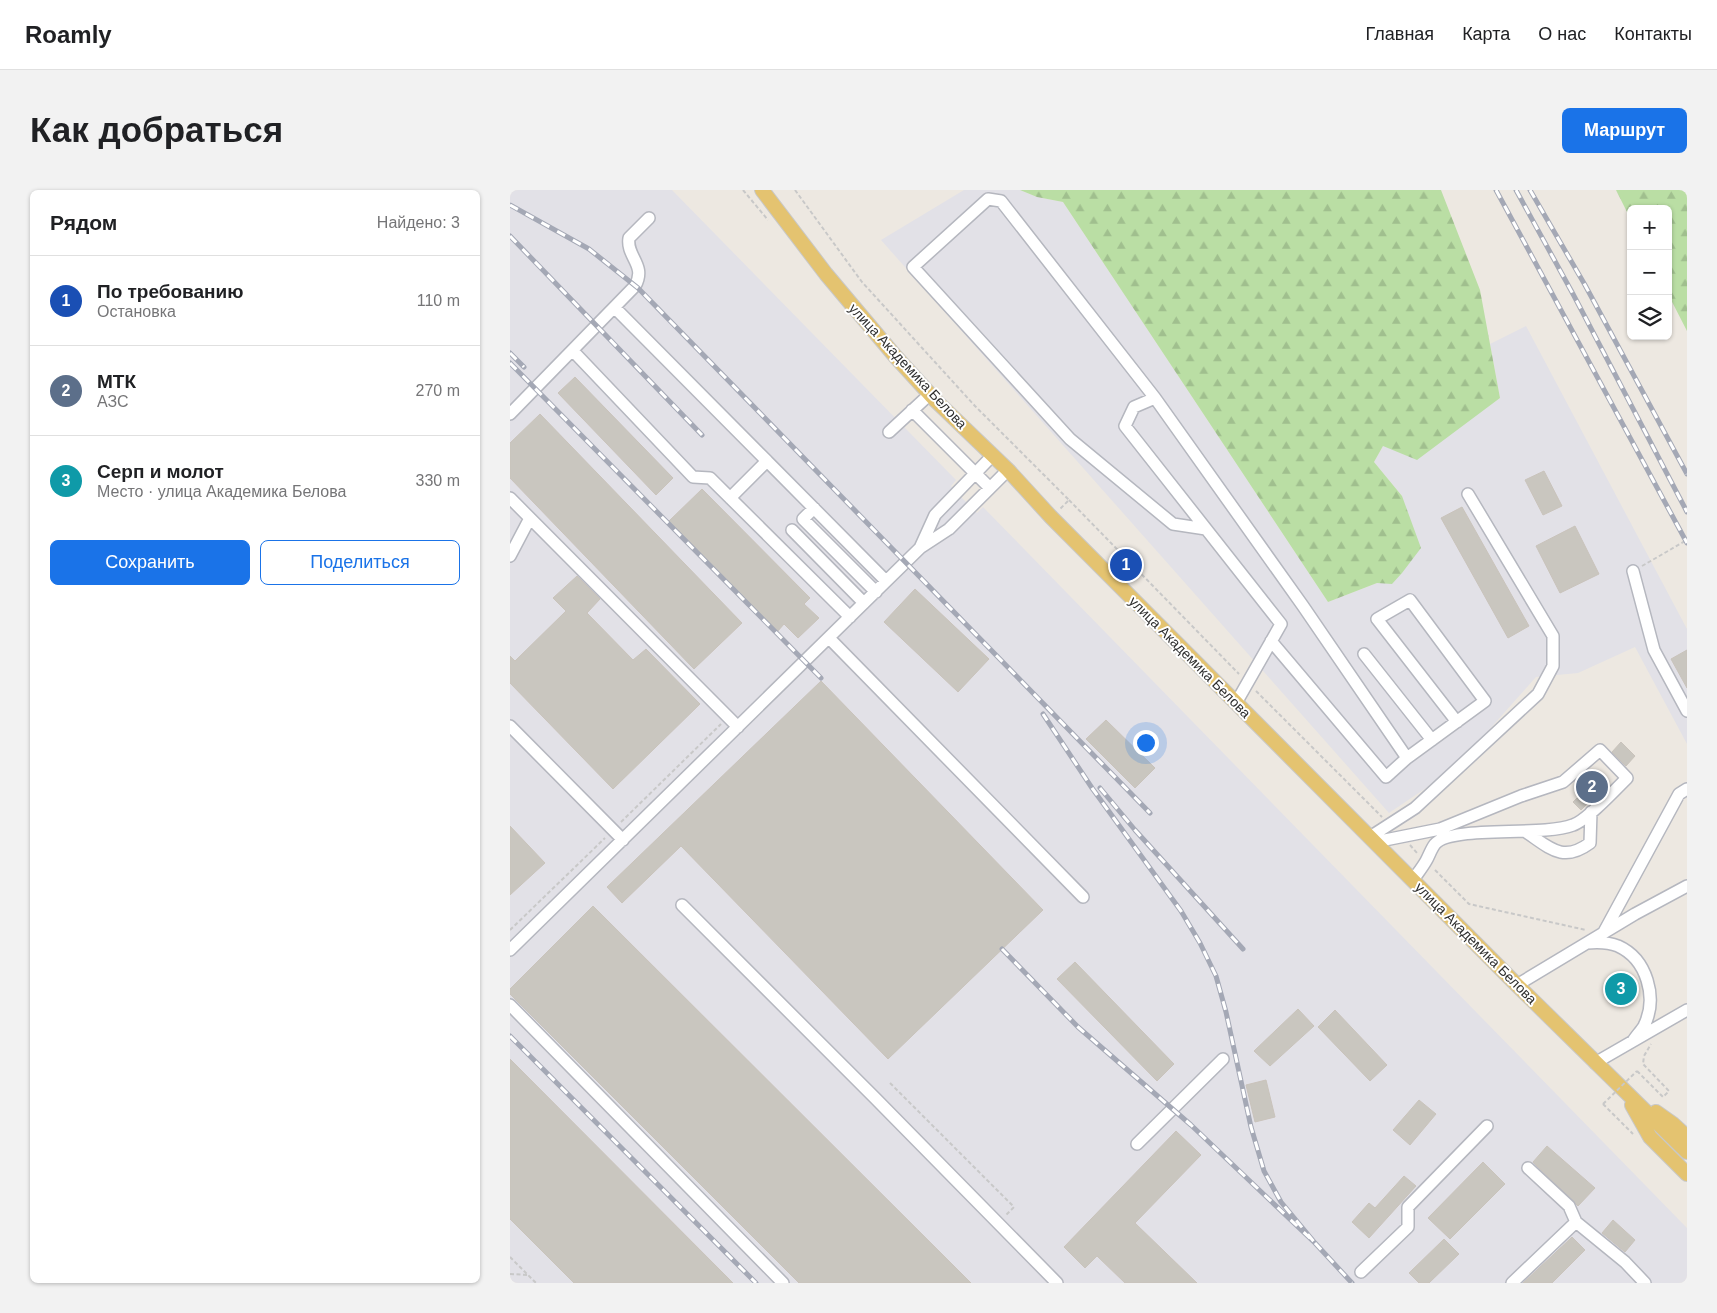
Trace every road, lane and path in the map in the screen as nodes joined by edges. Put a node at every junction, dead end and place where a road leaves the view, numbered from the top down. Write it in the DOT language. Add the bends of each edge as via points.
graph roads {
  1 [pos="762,190"];
  2 [pos="795,190"];
  3 [pos="649,218"];
  4 [pos="615,308"];
  5 [pos="573,351"];
  6 [pos="930,394"];
  7 [pos="1155,398"];
  8 [pos="912,410"];
  9 [pos="510,414"];
  10 [pos="890,432"];
  11 [pos="993,455"];
  12 [pos="767,461"];
  13 [pos="1008,470"];
  14 [pos="975,473"];
  15 [pos="990,488"];
  16 [pos="1468,494"];
  17 [pos="510,498"];
  18 [pos="730,498"];
  19 [pos="1069,500"];
  20 [pos="814,508"];
  21 [pos="1051,517"];
  22 [pos="530,518"];
  23 [pos="803,519"];
  24 [pos="1206,529"];
  25 [pos="792,530"];
  26 [pos="1687,540"];
  27 [pos="777,544"];
  28 [pos="920,548"];
  29 [pos="510,556"];
  30 [pos="1633,571"];
  31 [pos="886,581"];
  32 [pos="876,592"];
  33 [pos="864,603"];
  34 [pos="850,617"];
  35 [pos="829,638"];
  36 [pos="1271,641"];
  37 [pos="1364,654"];
  38 [pos="1248,683"];
  39 [pos="1236,703"];
  40 [pos="1687,711"];
  41 [pos="1456,722"];
  42 [pos="510,726"];
  43 [pos="738,727"];
  44 [pos="1432,740"];
  45 [pos="1407,758"];
  46 [pos="1687,789"];
  47 [pos="1590,812"];
  48 [pos="1389,824"];
  49 [pos="1526,832"];
  50 [pos="1401,837"];
  51 [pos="623,840"];
  52 [pos="1372,840"];
  53 [pos="1426,861"];
  54 [pos="1413,880"];
  55 [pos="1687,886"];
  56 [pos="1083,897"];
  57 [pos="682,905"];
  58 [pos="1603,934"];
  59 [pos="1586,944"];
  60 [pos="510,950"];
  61 [pos="1517,985"];
  62 [pos="510,1005"];
  63 [pos="1687,1010"];
  64 [pos="1632,1041"];
  65 [pos="1653,1042"];
  66 [pos="1223,1059"];
  67 [pos="1595,1063"];
  68 [pos="890,1083"];
  69 [pos="1623,1089"];
  70 [pos="1623,1124"];
  71 [pos="1487,1126"];
  72 [pos="1687,1137"];
  73 [pos="1136,1144"];
  74 [pos="1687,1152"];
  75 [pos="1528,1168"];
  76 [pos="1687,1174"];
  77 [pos="1576,1222"];
  78 [pos="998,1223"];
  79 [pos="510,1257"];
  80 [pos="1361,1272"];
  81 [pos="510,1274"];
  82 [pos="528,1275"];
  83 [pos="536,1283"];
  84 [pos="783,1283"];
  85 [pos="1056,1283"];
  86 [pos="1512,1283"];
  87 [pos="1645,1283"];
  1 -- 6 [label="main road, улица Академика Белова" via="859,315"];
  2 -- 19 [label="path" via="862,282 975,406"];
  3 -- 4 [label="lane" via="632,233 629,242 639,268 639,279"];
  4 -- 5 [label="lane"];
  4 -- 12 [label="lane"];
  5 -- 9 [label="lane"];
  5 -- 18 [label="lane" via="693,477 710,478"];
  6 -- 8 [label="lane"];
  6 -- 11 [label="main road, улица Академика Белова"];
  7 -- 24 [label="lane" via="1134,408 1125,426"];
  7 -- 24 [label="lane" via="1001,200 988,199 913,267 1070,439 1173,524"];
  7 -- 45 [label="lane"];
  8 -- 10 [label="lane"];
  8 -- 14 [label="lane"];
  11 -- 13 [label="main road, улица Академика Белова"];
  11 -- 14 [label="lane"];
  12 -- 18 [label="lane"];
  12 -- 20 [label="lane"];
  13 -- 15 [label="lane"];
  13 -- 21 [label="main road, улица Академика Белова"];
  14 -- 15 [label="lane"];
  14 -- 28 [label="lane" via="935,515"];
  15 -- 28 [label="lane" via="949,529"];
  16 -- 48 [label="lane" via="1553,636 1553,666 1538,694 1415,808"];
  17 -- 22 [label="lane"];
  18 -- 27 [label="lane"];
  19 -- 21 [label="path"];
  19 -- 38 [label="path"];
  20 -- 23 [label="lane"];
  20 -- 31 [label="lane"];
  21 -- 39 [label="main road, улица Академика Белова"];
  22 -- 29 [label="lane"];
  22 -- 43 [label="lane"];
  23 -- 25 [label="lane"];
  23 -- 32 [label="lane"];
  24 -- 36 [label="lane" via="1281,624"];
  25 -- 27 [label="lane"];
  25 -- 33 [label="lane"];
  26 -- 30 [label="path"];
  27 -- 34 [label="lane"];
  28 -- 31 [label="lane"];
  30 -- 40 [label="lane" via="1654,650"];
  31 -- 32 [label="lane"];
  32 -- 33 [label="lane"];
  33 -- 34 [label="lane"];
  34 -- 35 [label="lane"];
  35 -- 43 [label="lane"];
  35 -- 56 [label="lane"];
  36 -- 38 [label="lane"];
  36 -- 45 [label="lane" via="1386,776"];
  37 -- 44 [label="lane"];
  38 -- 39 [label="lane"];
  38 -- 48 [label="path"];
  39 -- 52 [label="main road, улица Академика Белова"];
  41 -- 41 [label="lane" via="1485,701 1410,600 1377,619"];
  41 -- 44 [label="lane"];
  42 -- 51 [label="lane"];
  43 -- 51 [label="lane"];
  44 -- 45 [label="lane"];
  46 -- 58 [label="lane" via="1679,794"];
  47 -- 49 [label="lane" via="1574,825"];
  47 -- 49 [label="lane" via="1590,843 1579,852 1566,854"];
  47 -- 50 [label="lane" via="1627,778 1600,750 1563,782 1440,829"];
  48 -- 52 [label="lane"];
  49 -- 53 [label="lane" via="1463,833 1445,838 1435,844"];
  50 -- 52 [label="lane"];
  50 -- 53 [label="path"];
  51 -- 60 [label="lane"];
  52 -- 54 [label="main road, улица Академика Белова"];
  53 -- 54 [label="lane"];
  53 -- 58 [label="path" via="1468,904"];
  54 -- 61 [label="main road, улица Академика Белова"];
  55 -- 58 [label="lane"];
  57 -- 78 [label="lane"];
  58 -- 59 [label="lane"];
  59 -- 61 [label="lane"];
  59 -- 64 [label="lane" via="1600,942 1617,946 1632,955 1642,969 1649,986 1649,1006 1644,1025"];
  61 -- 67 [label="main road, улица Академика Белова"];
  62 -- 84 [label="lane"];
  63 -- 64 [label="lane"];
  64 -- 67 [label="lane"];
  65 -- 70 [label="path, bridge" via="1643,1064 1669,1091 1663,1097 1637,1070 1603,1104"];
  66 -- 73 [label="lane"];
  67 -- 69 [label="main road, улица Академика Белова"];
  68 -- 78 [label="path" via="1014,1207"];
  69 -- 72 [label="main road"];
  69 -- 74 [label="main road"];
  69 -- 76 [label="main road" via="1650,1137"];
  71 -- 80 [label="lane" via="1408,1207 1408,1226"];
  75 -- 77 [label="lane" via="1569,1206"];
  77 -- 86 [label="lane"];
  77 -- 87 [label="lane"];
  78 -- 85 [label="lane"];
  79 -- 82 [label="path"];
  81 -- 82 [label="path"];
  82 -- 83 [label="path"];
}
